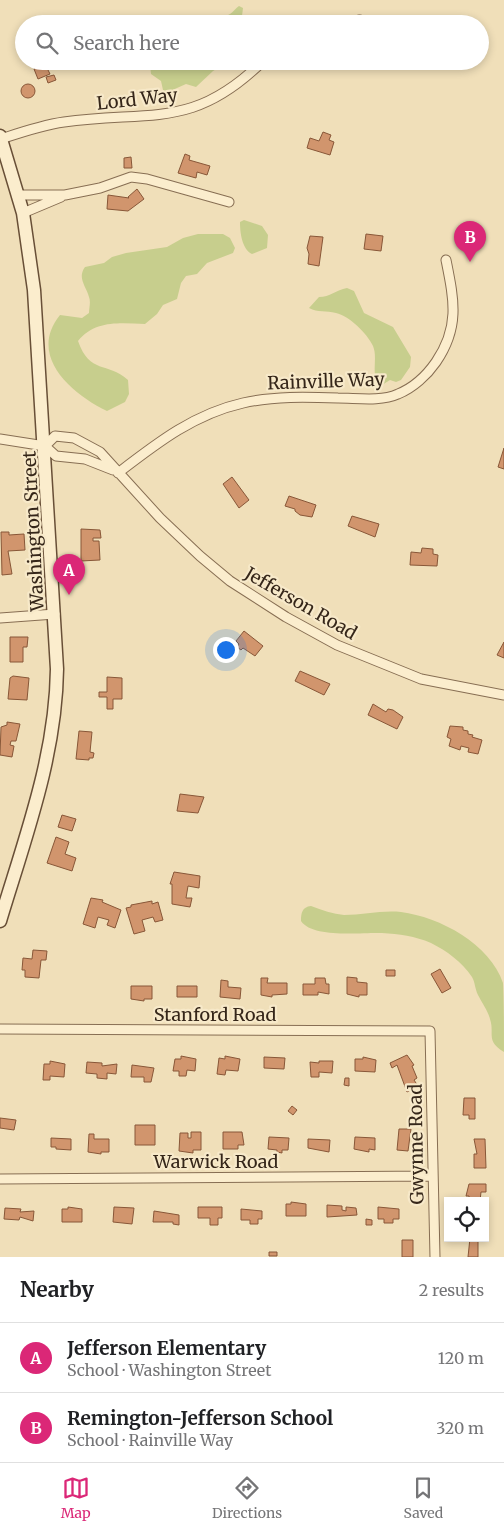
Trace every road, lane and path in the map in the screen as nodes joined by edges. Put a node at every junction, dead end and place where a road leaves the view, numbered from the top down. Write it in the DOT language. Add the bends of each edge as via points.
graph roads {
  1 [pos="255,70"];
  2 [pos="0,137"];
  3 [pos="18,195"];
  4 [pos="65,195"];
  5 [pos="229,202"];
  6 [pos="22,214"];
  7 [pos="446,260"];
  8 [pos="0,439"];
  9 [pos="45,446"];
  10 [pos="118,473"];
  11 [pos="55,614"];
  12 [pos="0,618"];
  13 [pos="504,695"];
  14 [pos="0,921"];
  15 [pos="0,1029"];
  16 [pos="430,1031"];
  17 [pos="433,1176"];
  18 [pos="0,1179"];
  19 [pos="435,1257"];
  1 -- 2 [label="street, Lord Way" via="211,101 183,111 54,123"];
  2 -- 3 [label="main road, Washington Street"];
  3 -- 4 [label="street"];
  3 -- 6 [label="main road, Washington Street"];
  4 -- 5 [label="street" via="131,177"];
  4 -- 6 [label="street"];
  6 -- 9 [label="main road, Washington Street" via="34,290"];
  7 -- 10 [label="street, Rainville Way" via="454,300 450,336 433,366 408,389 377,398 281,397 227,407 177,429"];
  8 -- 9 [label="street"];
  9 -- 10 [label="street, Jefferson Road" via="56,456 85,458"];
  9 -- 10 [label="street, Jefferson Road" via="55,436 81,441 100,452"];
  9 -- 11 [label="main road, Washington Street"];
  10 -- 13 [label="street, Jefferson Road" via="200,556 230,581 286,617 337,646 413,677"];
  11 -- 12 [label="street"];
  11 -- 14 [label="main road, Washington Street" via="57,685 51,743"];
  15 -- 16 [label="street, Stanford Road"];
  16 -- 17 [label="street, Gwynne Road"];
  17 -- 18 [label="street, Warwick Road"];
  17 -- 19 [label="street, Gwynne Road"];
}
